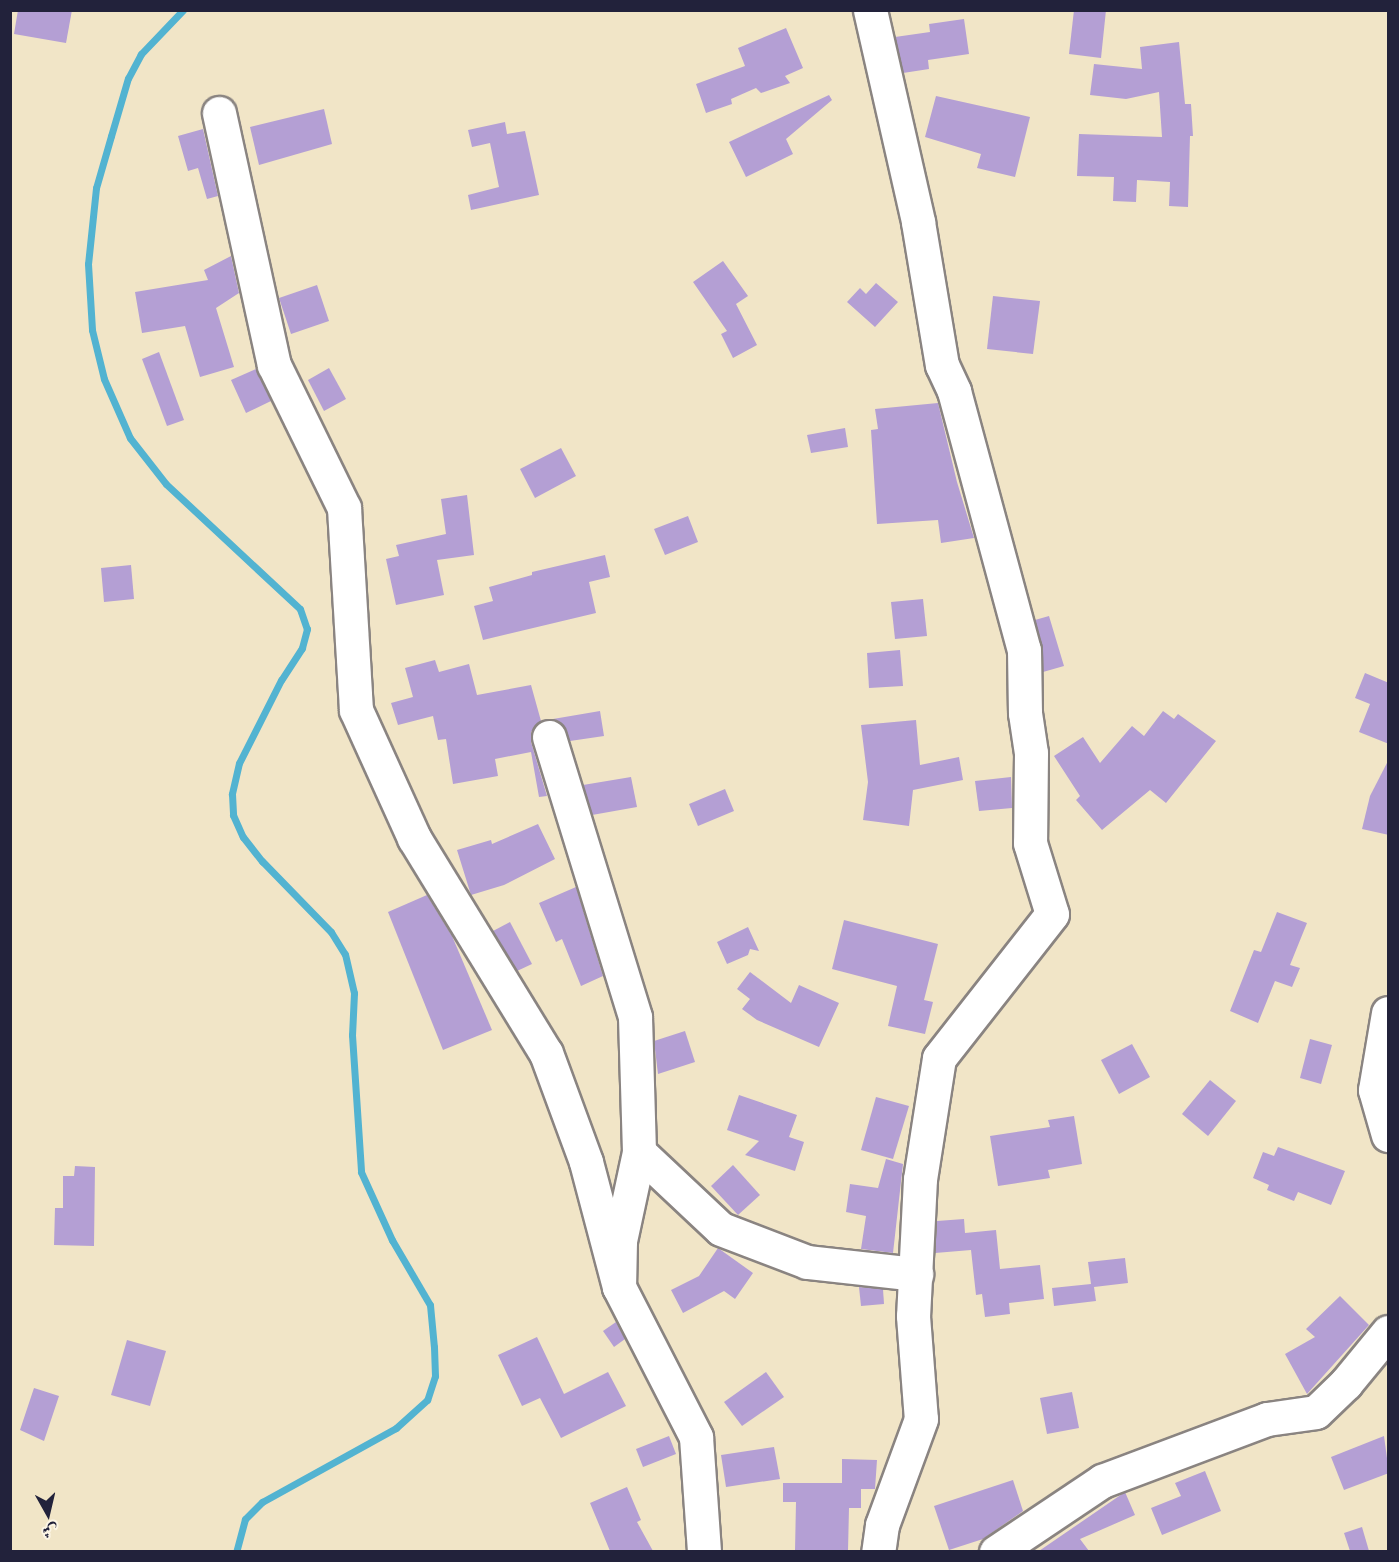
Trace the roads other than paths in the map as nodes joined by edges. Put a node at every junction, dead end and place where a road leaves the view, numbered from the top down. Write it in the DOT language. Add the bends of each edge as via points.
graph roads {
  1 [pos="870,10"];
  2 [pos="219,113"];
  3 [pos="549,737"];
  4 [pos="1389,1013"];
  5 [pos="1389,1135"];
  6 [pos="639,1152"];
  7 [pos="916,1274"];
  8 [pos="619,1287"];
  9 [pos="1389,1332"];
  10 [pos="704,1551"];
  11 [pos="878,1551"];
  12 [pos="996,1551"];
  1 -- 7 [label="street" via="918,222 942,365 954,392 1024,650 1033,857 1052,914 939,1058 920,1179"];
  2 -- 8 [label="street" via="274,364 344,508 356,710 414,838 546,1053 586,1162"];
  3 -- 6 [label="street" via="635,1017"];
  4 -- 5 [label="street" via="1375,1090"];
  6 -- 7 [label="street" via="721,1229 807,1262"];
  6 -- 8 [label="street" via="620,1241"];
  7 -- 11 [label="street" via="914,1316 921,1419 882,1525"];
  8 -- 10 [label="street" via="696,1437"];
  9 -- 12 [label="street" via="1316,1412 1267,1419 1102,1481"];
}
